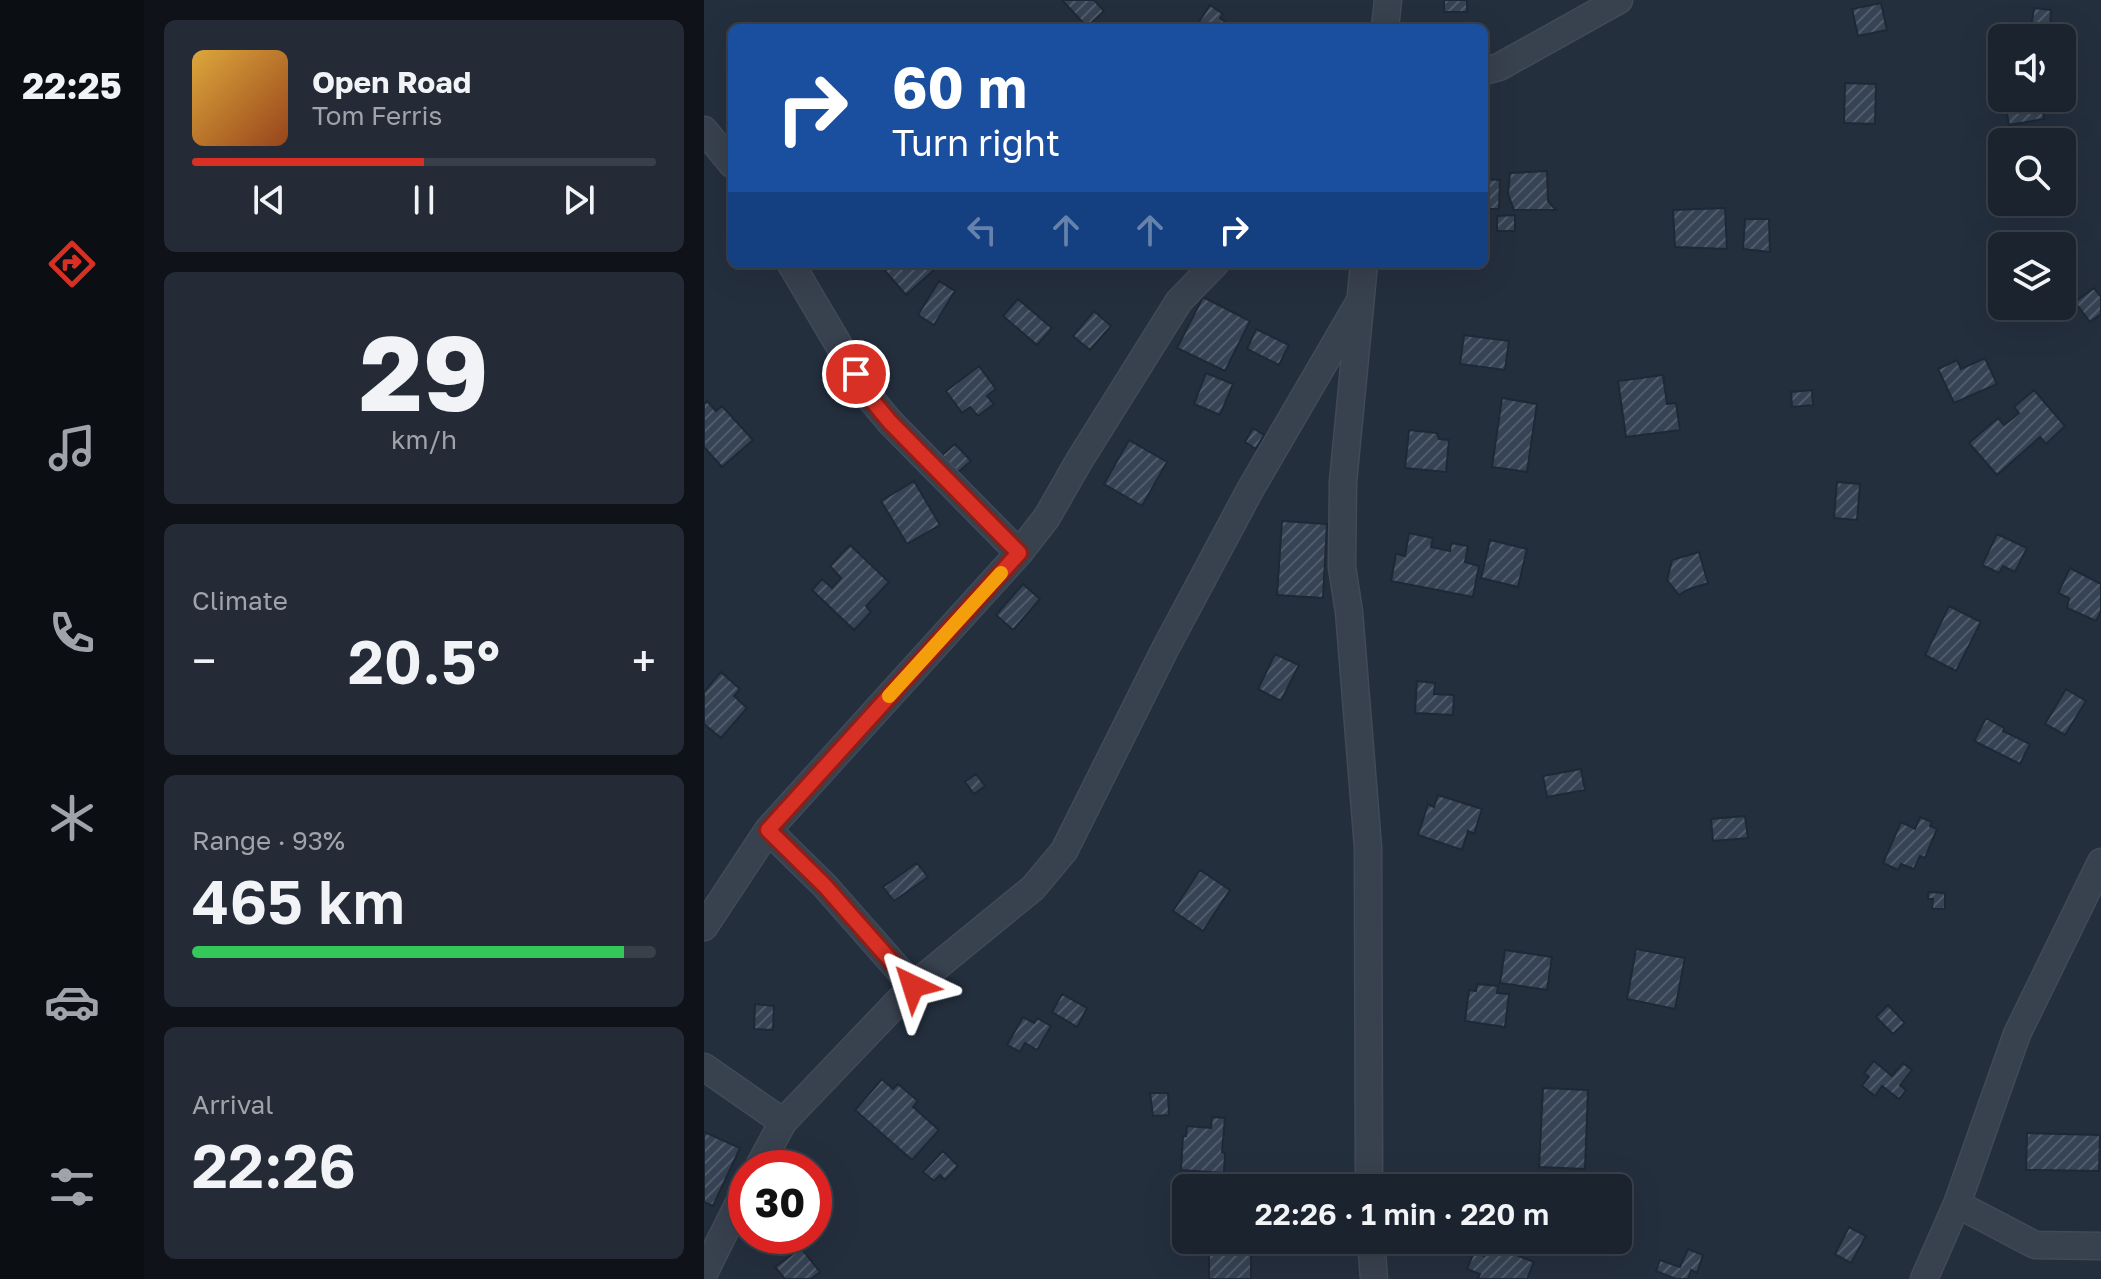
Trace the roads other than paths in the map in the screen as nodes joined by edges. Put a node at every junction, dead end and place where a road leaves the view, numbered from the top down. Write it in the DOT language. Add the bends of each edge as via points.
graph roads {
  1 [pos="1388,0"];
  2 [pos="1619,0"];
  3 [pos="1385,24"];
  4 [pos="1488,70"];
  5 [pos="704,130"];
  6 [pos="728,159"];
  7 [pos="793,268"];
  8 [pos="1211,268"];
  9 [pos="1364,268"];
  10 [pos="1360,301"];
  11 [pos="1019,553"];
  12 [pos="768,830"];
  13 [pos="2101,862"];
  14 [pos="704,927"];
  15 [pos="913,986"];
  16 [pos="704,1067"];
  17 [pos="783,1122"];
  18 [pos="768,1150"];
  19 [pos="1369,1174"];
  20 [pos="1957,1204"];
  21 [pos="728,1225"];
  22 [pos="2101,1246"];
  23 [pos="1372,1254"];
  24 [pos="704,1273"];
  25 [pos="1374,1279"];
  26 [pos="1924,1279"];
  1 -- 3 [label="street"];
  2 -- 4 [label="street"];
  5 -- 6 [label="street"];
  7 -- 11 [label="street" via="870,398"];
  8 -- 11 [label="street" via="1179,301 1047,517"];
  9 -- 10 [label="street"];
  10 -- 15 [label="street" via="1250,490 1064,851 1033,888"];
  10 -- 19 [label="street" via="1343,482 1342,567 1368,847"];
  11 -- 12 [label="street"];
  12 -- 14 [label="street"];
  12 -- 15 [label="street"];
  13 -- 20 [label="street" via="2017,1034"];
  15 -- 17 [label="street"];
  16 -- 17 [label="street"];
  17 -- 18 [label="street"];
  20 -- 22 [label="street" via="2035,1245"];
  20 -- 26 [label="street"];
  21 -- 24 [label="street"];
  23 -- 25 [label="street"];
}
